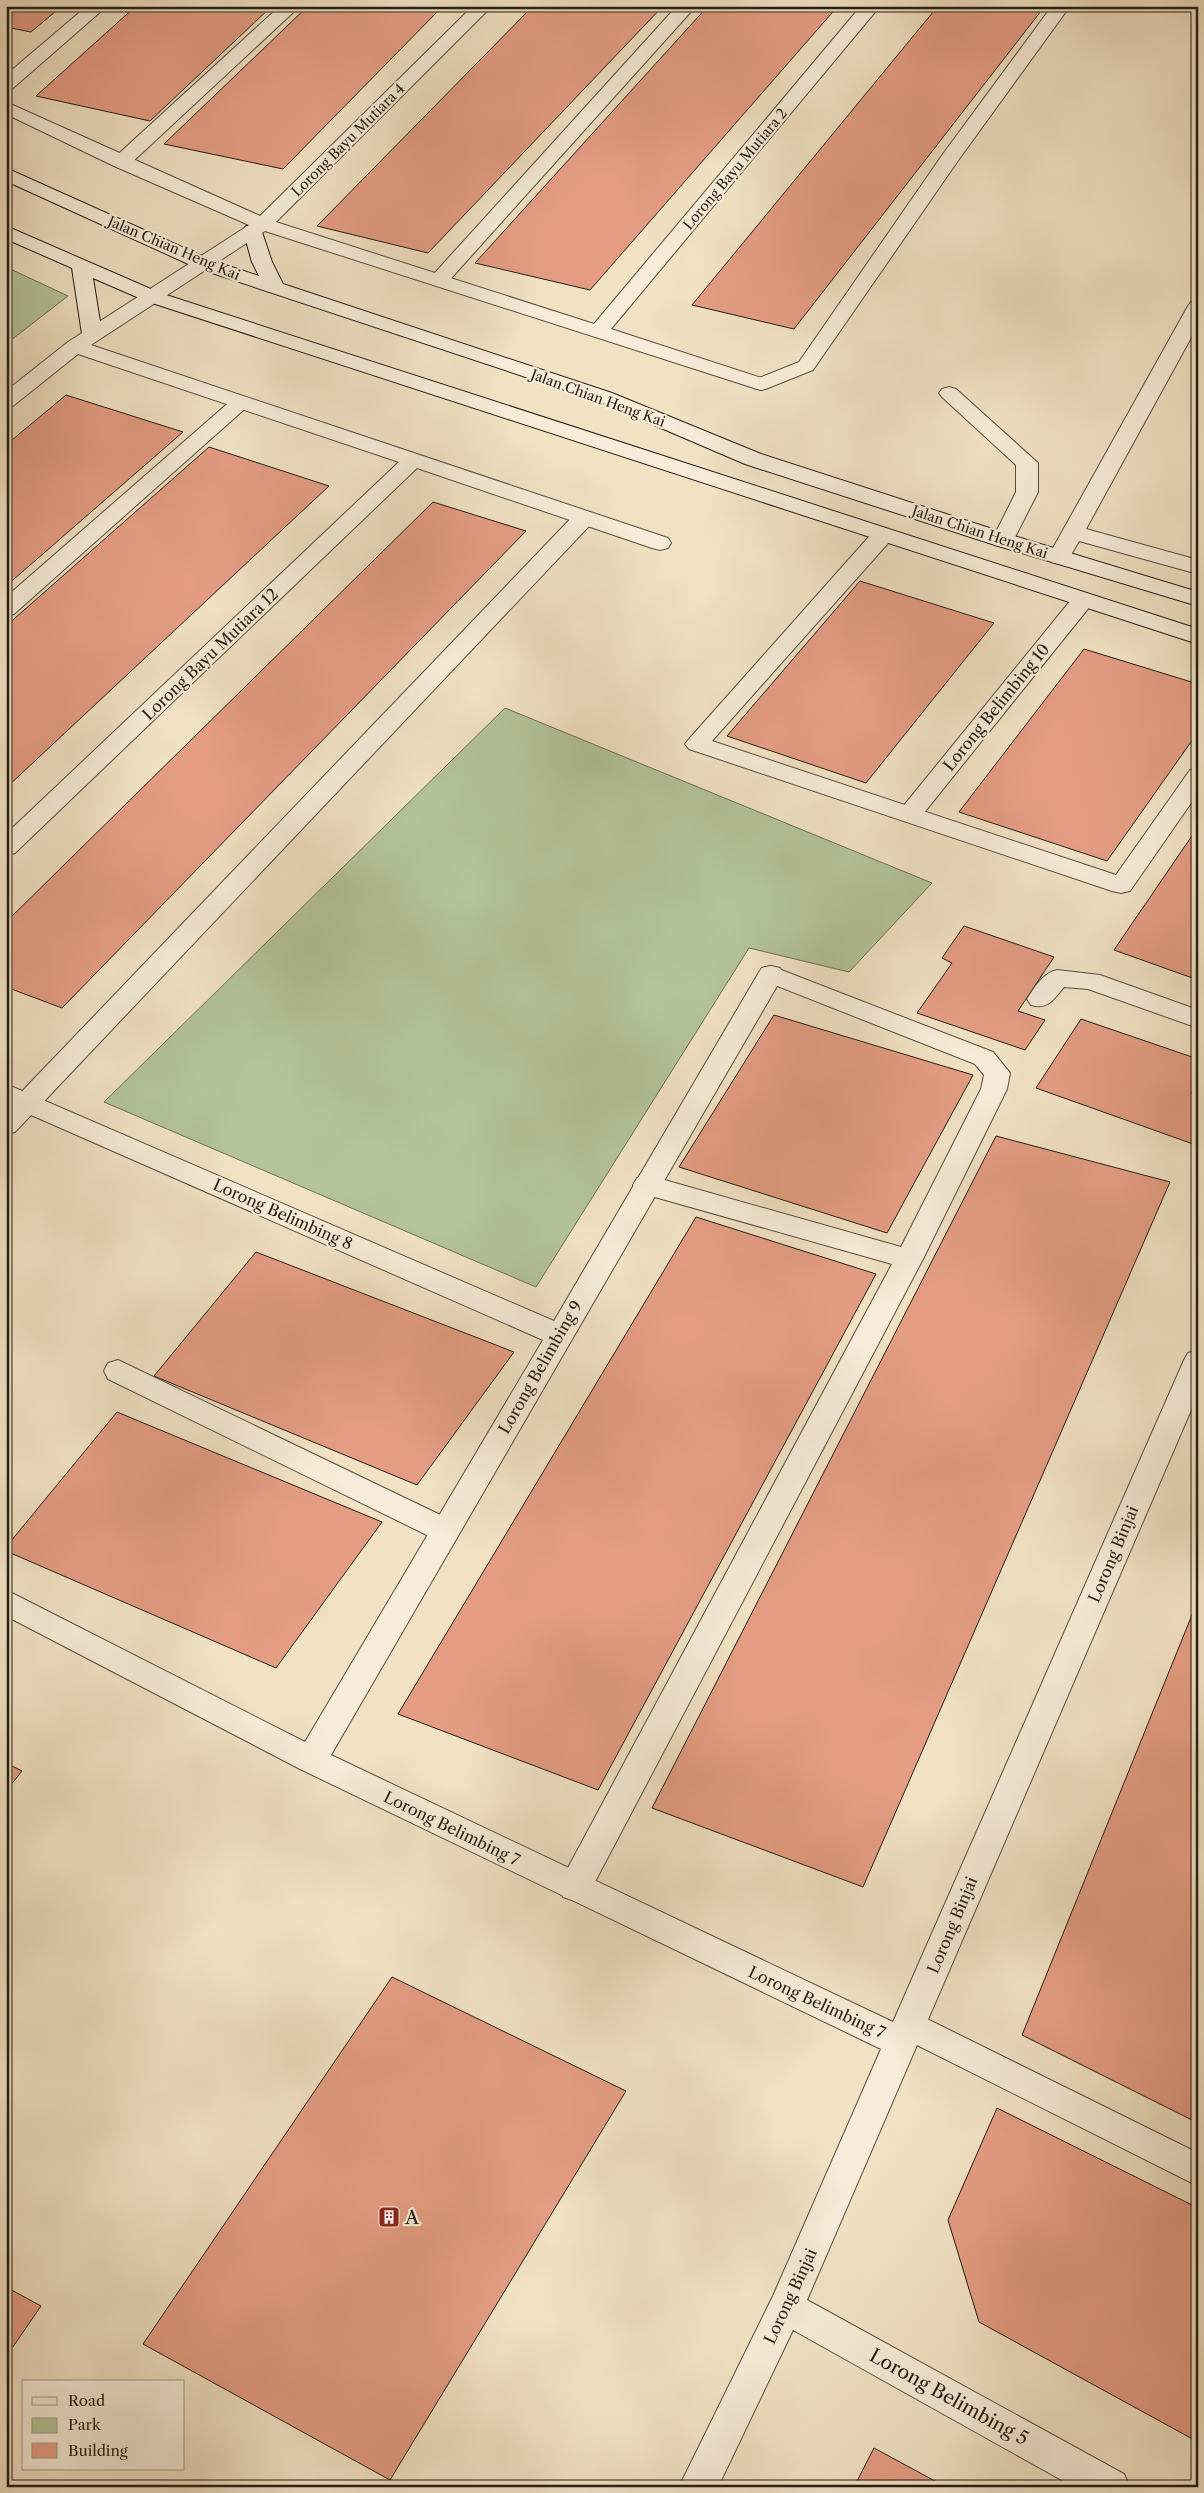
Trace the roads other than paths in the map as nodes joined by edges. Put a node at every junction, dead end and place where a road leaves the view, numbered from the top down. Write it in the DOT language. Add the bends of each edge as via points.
graph roads {
  1 [pos="98,6"];
  2 [pos="291,6"];
  3 [pos="483,6"];
  4 [pos="687,6"];
  5 [pos="871,6"];
  6 [pos="1061,6"];
  7 [pos="6,85"];
  8 [pos="6,107"];
  9 [pos="121,162"];
  10 [pos="6,174"];
  11 [pos="258,227"];
  12 [pos="6,232"];
  13 [pos="204,264"];
  14 [pos="81,266"];
  15 [pos="439,280"];
  16 [pos="276,289"];
  17 [pos="153,297"];
  18 [pos="1198,306"];
  19 [pos="599,332"];
  20 [pos="83,340"];
  21 [pos="949,394"];
  22 [pos="6,402"];
  23 [pos="241,402"];
  24 [pos="413,460"];
  25 [pos="584,518"];
  26 [pos="1073,532"];
  27 [pos="882,536"];
  28 [pos="1003,540"];
  29 [pos="660,543"];
  30 [pos="1059,557"];
  31 [pos="1198,567"];
  32 [pos="1198,599"];
  33 [pos="1083,600"];
  34 [pos="6,609"];
  35 [pos="1198,638"];
  36 [pos="1198,775"];
  37 [pos="910,814"];
  38 [pos="6,848"];
  39 [pos="1040,999"];
  40 [pos="1198,1019"];
  41 [pos="17,1097"];
  42 [pos="6,1125"];
  43 [pos="647,1185"];
  44 [pos="908,1259"];
  45 [pos="559,1335"];
  46 [pos="1198,1360"];
  47 [pos="118,1371"];
  48 [pos="444,1530"];
  49 [pos="6,1602"];
  50 [pos="311,1760"];
  51 [pos="575,1887"];
  52 [pos="905,2034"];
  53 [pos="1198,2170"];
  54 [pos="786,2307"];
  55 [pos="698,2487"];
  56 [pos="1111,2487"];
  1 -- 7 [label="street"];
  2 -- 9 [label="street"];
  3 -- 11 [label="street, Lorong Bayu Mutiara 4"];
  4 -- 15 [label="street"];
  5 -- 19 [label="street, Lorong Bayu Mutiara 2"];
  6 -- 19 [label="street" via="950,158 806,366 761,384"];
  8 -- 9 [label="street"];
  9 -- 11 [label="street"];
  10 -- 13 [label="street, Jalan Chian Heng Kai"];
  11 -- 13 [label="street, Lorong Bayu Mutiara 4"];
  11 -- 15 [label="street"];
  11 -- 16 [label="street" via="262,262"];
  12 -- 14 [label="street"];
  13 -- 16 [label="street, Jalan Chian Heng Kai"];
  13 -- 17 [label="street, Lorong Bayu Mutiara 4"];
  14 -- 17 [label="street"];
  14 -- 20 [label="street"];
  15 -- 19 [label="street"];
  16 -- 28 [label="street, Jalan Chian Heng Kai" via="605,397 753,459"];
  17 -- 20 [label="street, Lorong Bayu Mutiara 4"];
  17 -- 27 [label="street"];
  18 -- 26 [label="street"];
  20 -- 22 [label="street, Lorong Bayu Mutiara 4"];
  20 -- 23 [label="street"];
  21 -- 28 [label="street" via="1027,463 1027,492"];
  23 -- 24 [label="street"];
  23 -- 34 [label="street"];
  24 -- 25 [label="street"];
  24 -- 38 [label="street, Lorong Bayu Mutiara 12"];
  25 -- 29 [label="street"];
  25 -- 41 [label="street"];
  26 -- 30 [label="street"];
  26 -- 31 [label="street"];
  27 -- 33 [label="street"];
  27 -- 37 [label="street" via="697,744"];
  28 -- 30 [label="street, Jalan Chian Heng Kai"];
  30 -- 32 [label="street, Jalan Chian Heng Kai"];
  33 -- 35 [label="street"];
  33 -- 37 [label="street, Lorong Belimbing 10"];
  36 -- 37 [label="street" via="1121,885"];
  39 -- 40 [label="street" via="1058,978 1091,981"];
  41 -- 42 [label="street"];
  41 -- 45 [label="street, Lorong Belimbing 8"];
  43 -- 44 [label="street"];
  43 -- 44 [label="street, Lorong Belimbing 9" via="771,974 984,1058 997,1073 994,1089"];
  43 -- 45 [label="street, Lorong Belimbing 9"];
  44 -- 51 [label="street"];
  45 -- 48 [label="street, Lorong Belimbing 9"];
  46 -- 52 [label="street, Lorong Binjai"];
  47 -- 48 [label="street"];
  48 -- 50 [label="street, Lorong Belimbing 9"];
  49 -- 50 [label="street, Lorong Belimbing 7"];
  50 -- 51 [label="street, Lorong Belimbing 7"];
  51 -- 52 [label="street, Lorong Belimbing 7"];
  52 -- 53 [label="street, Lorong Belimbing 7"];
  52 -- 54 [label="street, Lorong Binjai"];
  54 -- 55 [label="street, Lorong Binjai"];
  54 -- 56 [label="street, Lorong Belimbing 5"];
}
